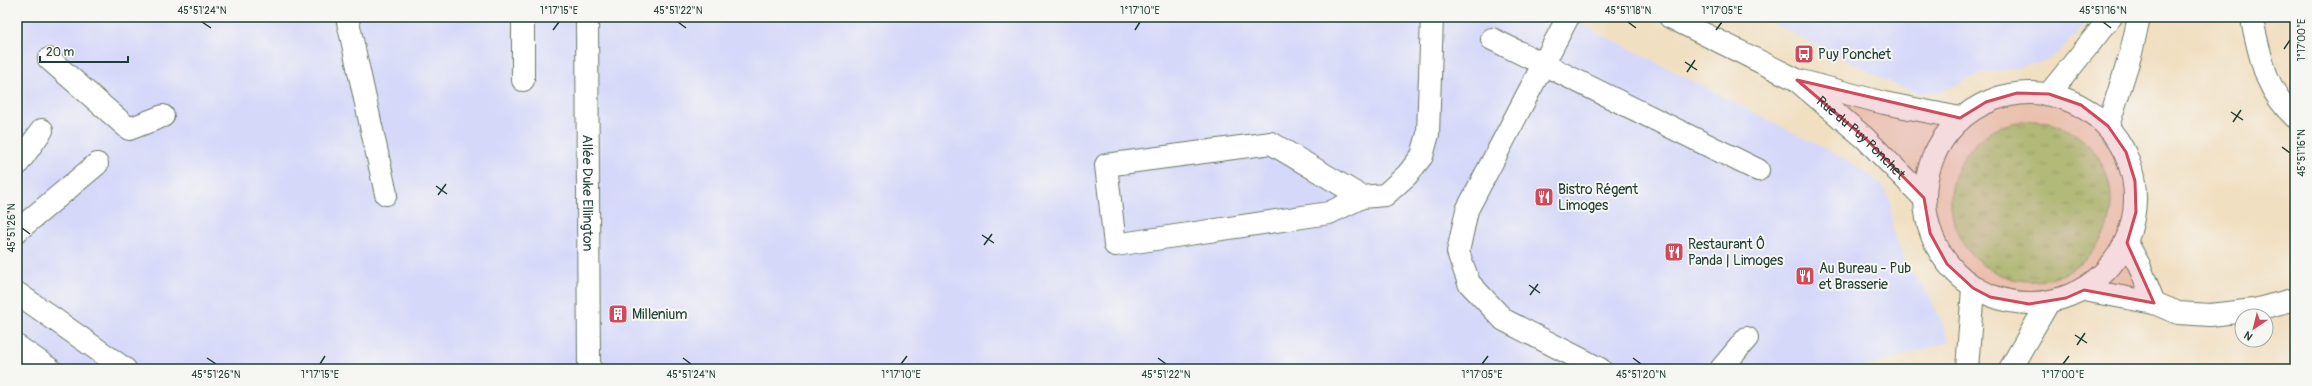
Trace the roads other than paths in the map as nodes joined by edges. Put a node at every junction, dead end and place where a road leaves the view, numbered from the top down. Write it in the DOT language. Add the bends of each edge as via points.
graph roads {
  1 [pos="347,17"];
  2 [pos="523,17"];
  3 [pos="587,17"];
  4 [pos="1432,17"];
  5 [pos="1568,17"];
  6 [pos="1670,17"];
  7 [pos="2111,17"];
  8 [pos="2139,17"];
  9 [pos="2254,17"];
  10 [pos="1492,39"];
  11 [pos="49,59"];
  12 [pos="1543,64"];
  13 [pos="523,80"];
  14 [pos="1796,80"];
  15 [pos="2049,94"];
  16 [pos="163,116"];
  17 [pos="2295,116"];
  18 [pos="1960,118"];
  19 [pos="2108,126"];
  20 [pos="42,130"];
  21 [pos="97,164"];
  22 [pos="17,165"];
  23 [pos="1758,170"];
  24 [pos="386,194"];
  25 [pos="1362,197"];
  26 [pos="1924,198"];
  27 [pos="17,231"];
  28 [pos="2127,243"];
  29 [pos="1973,288"];
  30 [pos="2084,290"];
  31 [pos="17,293"];
  32 [pos="2295,298"];
  33 [pos="2048,303"];
  34 [pos="2154,303"];
  35 [pos="1746,338"];
  36 [pos="17,346"];
  37 [pos="50,369"];
  38 [pos="125,369"];
  39 [pos="589,369"];
  40 [pos="1600,369"];
  41 [pos="1722,369"];
  42 [pos="1967,369"];
  43 [pos="2010,369"];
  1 -- 24 [label="street"];
  2 -- 13 [label="street"];
  3 -- 39 [label="street, Allée Duke Ellington"];
  4 -- 25 [label="street" via="1428,134 1422,156 1408,175 1385,196"];
  5 -- 12 [label="street"];
  6 -- 14 [label="street, Rue du Puy Ponchet"];
  7 -- 15 [label="street"];
  8 -- 19 [label="street" via="2131,53"];
  9 -- 17 [label="street" via="2253,25 2267,82 2284,106"];
  10 -- 12 [label="street"];
  11 -- 16 [label="street" via="130,129"];
  12 -- 23 [label="street"];
  12 -- 40 [label="street" via="1467,210 1458,252 1470,283 1504,320"];
  14 -- 18 [label="street, Rue du Puy Ponchet" via="1884,103"];
  14 -- 26 [label="street, Rue du Puy Ponchet" via="1865,138"];
  15 -- 18 [label="street" via="2017,93 1986,102"];
  15 -- 19 [label="street" via="2081,105"];
  18 -- 26 [label="street" via="1940,141 1928,169"];
  19 -- 28 [label="street" via="2126,152 2135,181 2136,212"];
  20 -- 22 [label="street"];
  21 -- 27 [label="street"];
  25 -- 25 [label="street" via="1271,143 1106,165 1116,245 1329,213"];
  26 -- 29 [label="street" via="1930,233 1947,264"];
  28 -- 30 [label="street" via="2109,270"];
  28 -- 34 [label="street" via="2140,265"];
  29 -- 33 [label="street" via="1990,297 2009,302"];
  29 -- 42 [label="street"];
  30 -- 33 [label="street"];
  30 -- 34 [label="street"];
  31 -- 38 [label="street"];
  32 -- 34 [label="street" via="2254,310 2210,315 2178,313"];
  33 -- 43 [label="street"];
  35 -- 41 [label="street"];
  36 -- 37 [label="street"];
}
